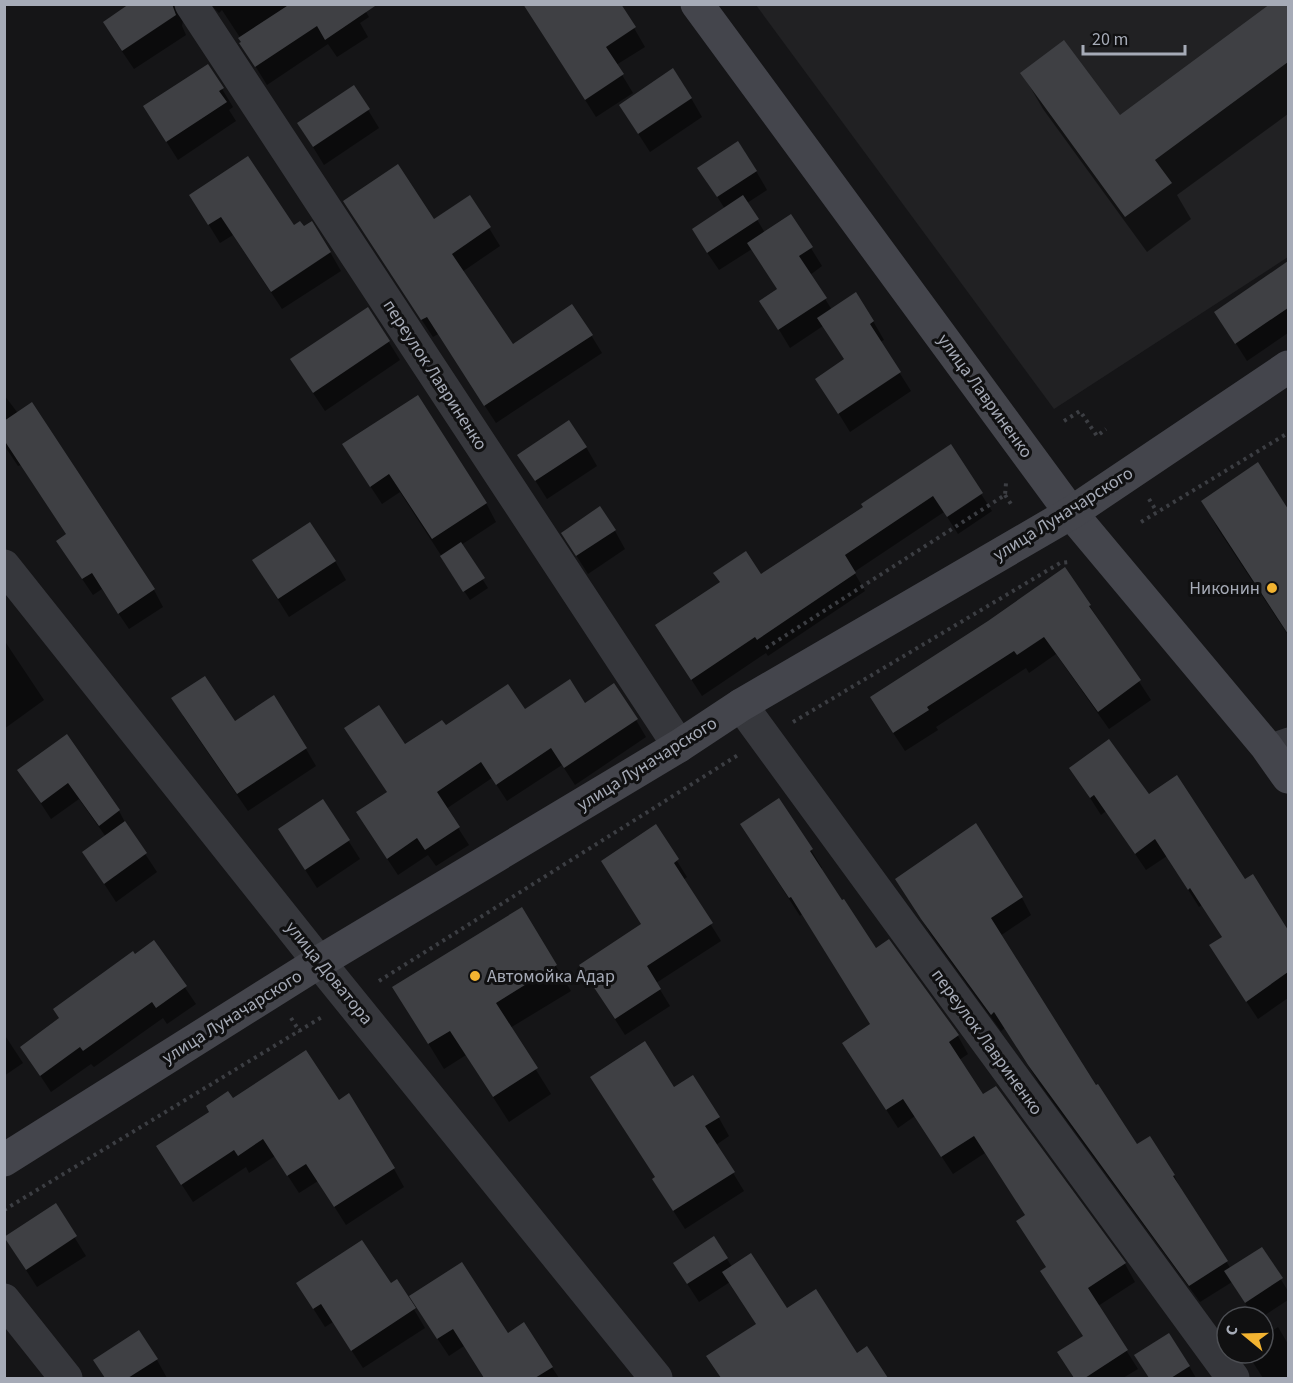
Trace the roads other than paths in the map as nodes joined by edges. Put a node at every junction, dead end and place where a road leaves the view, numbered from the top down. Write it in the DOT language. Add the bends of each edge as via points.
graph roads {
  1 [pos="191,4"];
  2 [pos="697,4"];
  3 [pos="1288,368"];
  4 [pos="1071,513"];
  5 [pos="4,566"];
  6 [pos="741,705"];
  7 [pos="1277,742"];
  8 [pos="679,746"];
  9 [pos="1288,777"];
  10 [pos="319,962"];
  11 [pos="4,1160"];
  12 [pos="4,1300"];
  13 [pos="66,1378"];
  14 [pos="656,1378"];
  15 [pos="1233,1378"];
  1 -- 8 [label="street, переулок Лавриненко"];
  2 -- 4 [label="main road, улица Лавриненко"];
  3 -- 4 [label="main road, улица Луначарского"];
  4 -- 6 [label="main road, улица Луначарского"];
  4 -- 7 [label="main road, улица Лавриненко"];
  5 -- 10 [label="street, улица Доватора"];
  6 -- 8 [label="main road, улица Луначарского"];
  6 -- 15 [label="street, переулок Лавриненко"];
  7 -- 9 [label="main road, улица Лавриненко"];
  8 -- 10 [label="main road, улица Луначарского"];
  10 -- 11 [label="main road, улица Луначарского"];
  10 -- 14 [label="street, улица Доватора"];
  12 -- 13 [label="street"];
}
